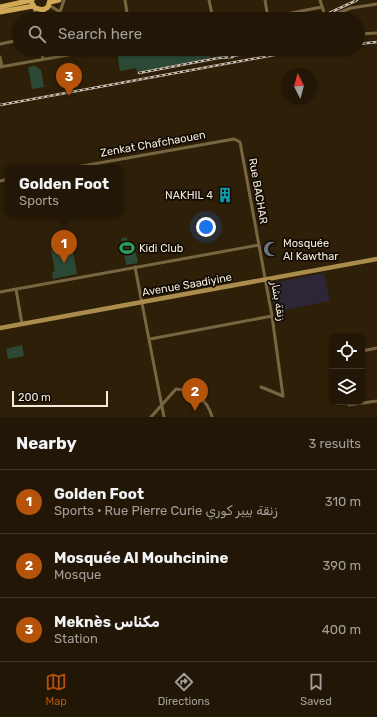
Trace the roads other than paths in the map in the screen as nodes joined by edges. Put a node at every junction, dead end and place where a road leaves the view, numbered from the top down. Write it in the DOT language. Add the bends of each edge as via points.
graph roads {
  1 [pos="59,0"];
  2 [pos="64,0"];
  3 [pos="125,0"];
  4 [pos="209,0"];
  5 [pos="265,0"];
  6 [pos="320,0"];
  7 [pos="32,1"];
  8 [pos="49,2"];
  9 [pos="377,4"];
  10 [pos="0,7"];
  11 [pos="322,8"];
  12 [pos="0,12"];
  13 [pos="34,12"];
  14 [pos="60,12"];
  15 [pos="127,12"];
  16 [pos="212,12"];
  17 [pos="267,12"];
  18 [pos="300,12"];
  19 [pos="323,12"];
  20 [pos="342,12"];
  21 [pos="377,33"];
  22 [pos="365,34"];
  23 [pos="12,41"];
  24 [pos="0,44"];
  25 [pos="42,56"];
  26 [pos="62,56"];
  27 [pos="0,57"];
  28 [pos="43,59"];
  29 [pos="1,67"];
  30 [pos="237,140"];
  31 [pos="88,165"];
  32 [pos="259,245"];
  33 [pos="377,259"];
  34 [pos="136,267"];
  35 [pos="265,280"];
  36 [pos="16,289"];
  37 [pos="0,292"];
  38 [pos="143,302"];
  39 [pos="272,316"];
  40 [pos="22,324"];
  41 [pos="0,328"];
  42 [pos="150,339"];
  43 [pos="377,348"];
  44 [pos="365,350"];
  45 [pos="262,387"];
  46 [pos="377,401"];
  47 [pos="365,403"];
  48 [pos="162,404"];
  49 [pos="150,417"];
  50 [pos="164,417"];
  51 [pos="212,417"];
  1 -- 8 [label="main road"];
  2 -- 14 [label="street"];
  3 -- 15 [label="street"];
  4 -- 16 [label="street"];
  5 -- 17 [label="street"];
  6 -- 11 [label="street"];
  7 -- 8 [label="main road" via="40,10 46,9"];
  7 -- 10 [label="main road"];
  7 -- 12 [label="main road"];
  7 -- 13 [label="street"];
  8 -- 14 [label="street"];
  9 -- 20 [label="street"];
  11 -- 18 [label="street"];
  11 -- 19 [label="street"];
  21 -- 22 [label="street"];
  23 -- 24 [label="street"];
  25 -- 28 [label="street"];
  26 -- 28 [label="street"];
  27 -- 29 [label="street"];
  28 -- 29 [label="street"];
  30 -- 31 [label="street, Zenkat Chafchaouen"];
  30 -- 32 [label="street, Rue BACHAR" via="241,145"];
  32 -- 34 [label="street"];
  32 -- 35 [label="street, زنقة بشار"];
  33 -- 35 [label="main road, Avenue Saadiyine"];
  34 -- 36 [label="street"];
  34 -- 38 [label="street"];
  35 -- 38 [label="main road, Avenue Saadiyine"];
  35 -- 39 [label="street, زنقة بشار"];
  36 -- 37 [label="street"];
  36 -- 40 [label="street"];
  38 -- 40 [label="main road, Avenue Saadiyine"];
  38 -- 42 [label="street"];
  39 -- 42 [label="street"];
  39 -- 45 [label="street, زنقة بشار" via="283,396"];
  40 -- 41 [label="main road, Avenue Saadiyine"];
  42 -- 48 [label="street"];
  43 -- 44 [label="street"];
  46 -- 47 [label="street"];
  48 -- 49 [label="street"];
  48 -- 50 [label="street"];
  48 -- 51 [label="street" via="176,389 189,391 203,400"];
}
